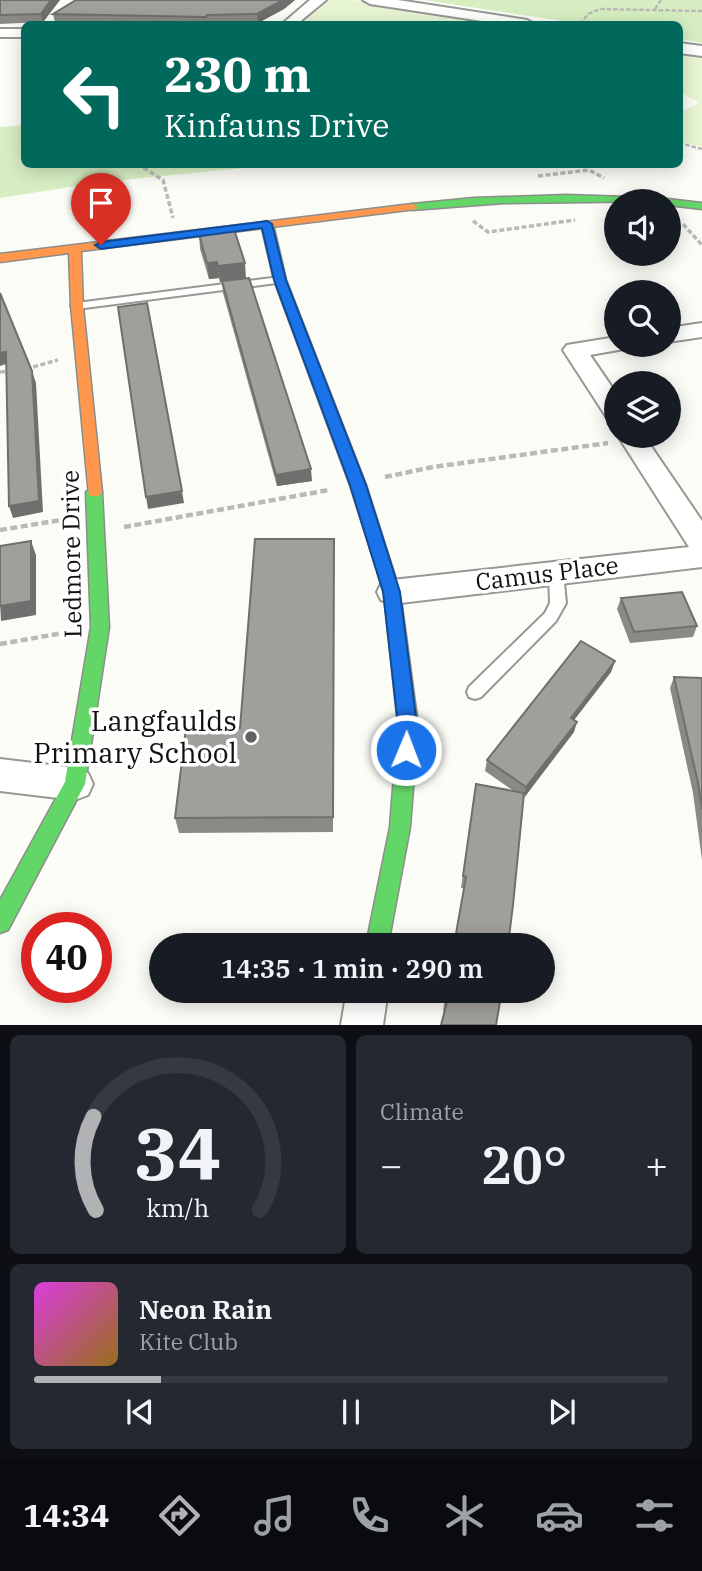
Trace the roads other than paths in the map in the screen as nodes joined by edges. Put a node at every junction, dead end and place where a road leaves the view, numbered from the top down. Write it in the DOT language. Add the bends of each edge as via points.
graph roads {
  1 [pos="319,0"];
  2 [pos="370,0"];
  3 [pos="293,21"];
  4 [pos="507,21"];
  5 [pos="0,33"];
  6 [pos="21,33"];
  7 [pos="683,49"];
  8 [pos="702,51"];
  9 [pos="604,199"];
  10 [pos="681,204"];
  11 [pos="702,206"];
  12 [pos="267,224"];
  13 [pos="75,249"];
  14 [pos="0,258"];
  15 [pos="280,280"];
  16 [pos="77,306"];
  17 [pos="702,330"];
  18 [pos="681,333"];
  19 [pos="604,346"];
  20 [pos="604,394"];
  21 [pos="639,448"];
  22 [pos="702,544"];
  23 [pos="702,556"];
  24 [pos="556,573"];
  25 [pos="392,592"];
  26 [pos="475,692"];
  27 [pos="0,775"];
  28 [pos="75,784"];
  29 [pos="0,922"];
  30 [pos="379,933"];
  31 [pos="366,1003"];
  32 [pos="362,1025"];
  1 -- 3 [label="street"];
  2 -- 4 [label="street"];
  5 -- 6 [label="street"];
  7 -- 8 [label="street"];
  9 -- 12 [label="street" via="452,202"];
  10 -- 11 [label="street"];
  12 -- 13 [label="street"];
  12 -- 15 [label="street"];
  13 -- 14 [label="street"];
  13 -- 16 [label="street, Ledmore Drive"];
  15 -- 16 [label="lane"];
  15 -- 25 [label="street" via="358,485"];
  16 -- 28 [label="street, Ledmore Drive" via="100,627"];
  17 -- 18 [label="street"];
  19 -- 20 [label="street" via="575,350"];
  21 -- 22 [label="street"];
  23 -- 24 [label="street, Camus Place"];
  24 -- 25 [label="street, Camus Place"];
  24 -- 26 [label="lane" via="558,603 551,617"];
  25 -- 30 [label="street" via="408,725 400,827"];
  27 -- 28 [label="street"];
  28 -- 29 [label="street, Ledmore Drive"];
  31 -- 32 [label="street"];
}
